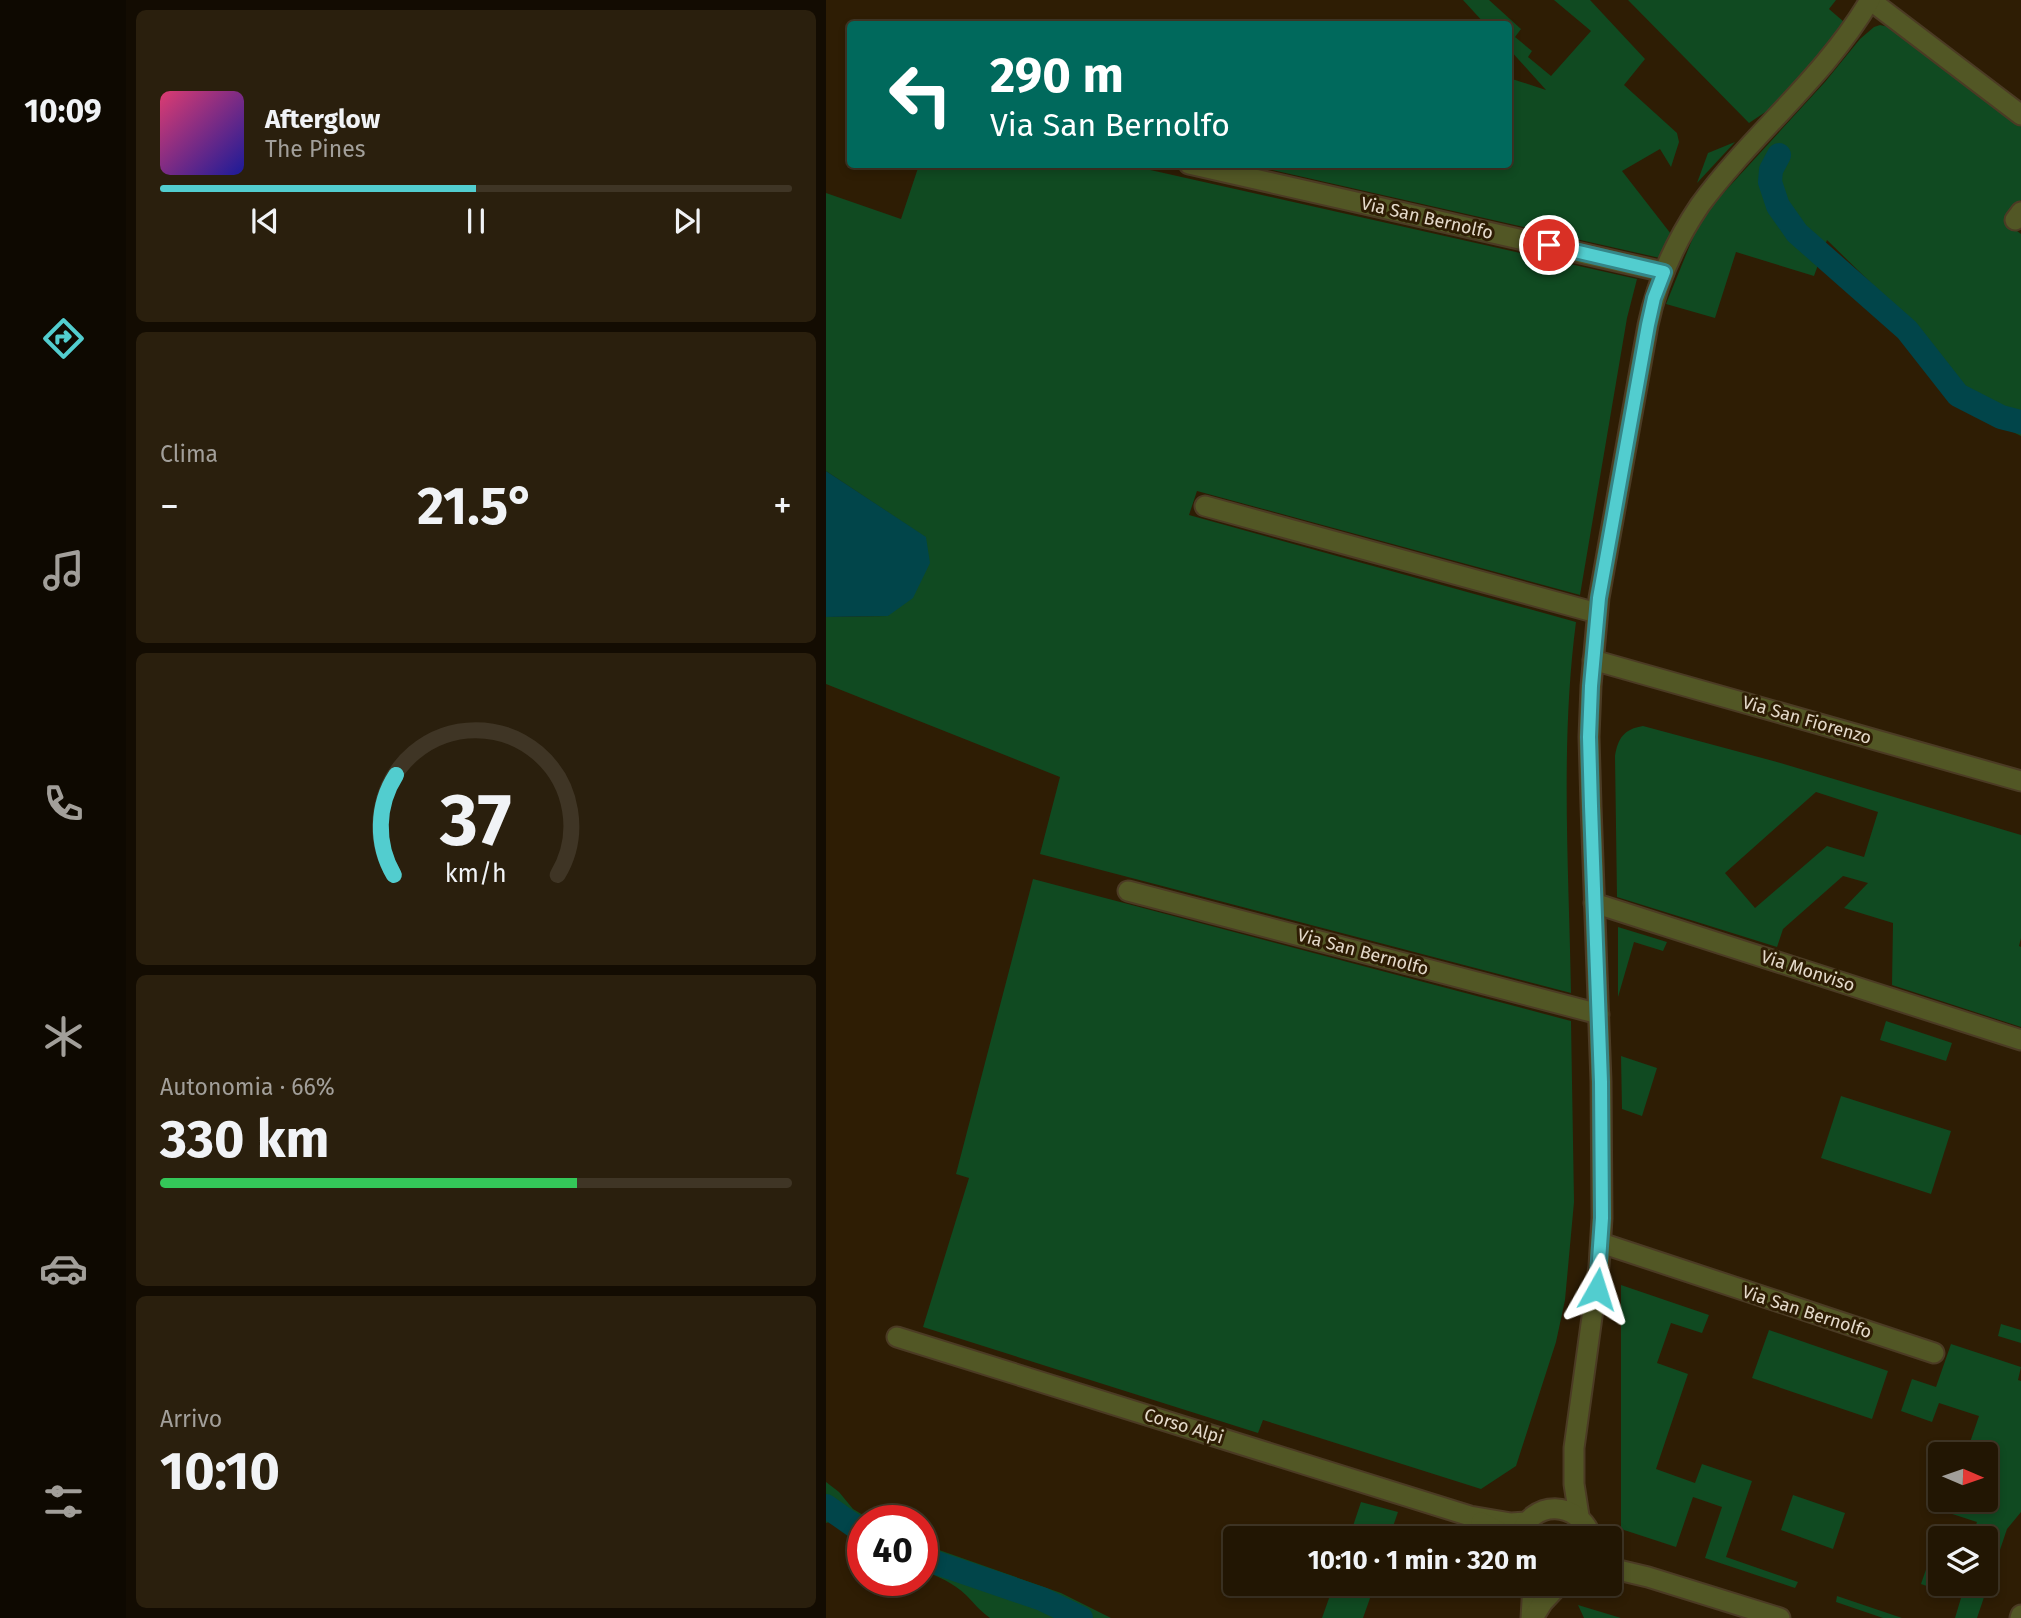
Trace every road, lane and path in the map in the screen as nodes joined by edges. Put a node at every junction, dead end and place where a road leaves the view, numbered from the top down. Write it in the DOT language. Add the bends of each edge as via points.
graph roads {
  1 [pos="1870,0"];
  2 [pos="2021,114"];
  3 [pos="1207,168"];
  4 [pos="1664,272"];
  5 [pos="1205,506"];
  6 [pos="1597,613"];
  7 [pos="1593,660"];
  8 [pos="2021,781"];
  9 [pos="1128,891"];
  10 [pos="1594,903"];
  11 [pos="1599,1014"];
  12 [pos="2021,1040"];
  13 [pos="1601,1243"];
  14 [pos="897,1337"];
  15 [pos="1934,1353"];
  16 [pos="1574,1448"];
  17 [pos="1551,1508"];
  18 [pos="1470,1516"];
  19 [pos="1579,1516"];
  20 [pos="1489,1526"];
  21 [pos="1516,1526"];
  22 [pos="1526,1526"];
  23 [pos="1587,1526"];
  24 [pos="1622,1563"];
  25 [pos="1622,1572"];
  26 [pos="1648,1577"];
  27 [pos="1533,1596"];
  28 [pos="1549,1596"];
  29 [pos="1532,1618"];
  30 [pos="1780,1618"];
  1 -- 2 [label="street"];
  1 -- 4 [label="street" via="1835,52 1708,194 1687,224"];
  3 -- 4 [label="street, Via San Bernolfo"];
  4 -- 6 [label="street" via="1648,325"];
  5 -- 6 [label="street"];
  6 -- 7 [label="street"];
  7 -- 8 [label="street, Via San Fiorenzo"];
  7 -- 10 [label="street" via="1589,737"];
  9 -- 11 [label="street, Via San Bernolfo"];
  10 -- 11 [label="street"];
  10 -- 12 [label="street, Via Monviso"];
  11 -- 13 [label="street"];
  13 -- 15 [label="street, Via San Bernolfo"];
  13 -- 16 [label="street"];
  14 -- 18 [label="street, Corso Alpi"];
  16 -- 17 [label="street"];
  16 -- 19 [label="street"];
  17 -- 19 [label="street"];
  17 -- 22 [label="street" via="1537,1513"];
  18 -- 20 [label="street, Corso Alpi"];
  18 -- 21 [label="street, Corso Alpi"];
  19 -- 23 [label="street"];
  24 -- 26 [label="street"];
  25 -- 26 [label="street"];
  26 -- 30 [label="street"];
  27 -- 29 [label="street"];
  28 -- 29 [label="street"];
}
